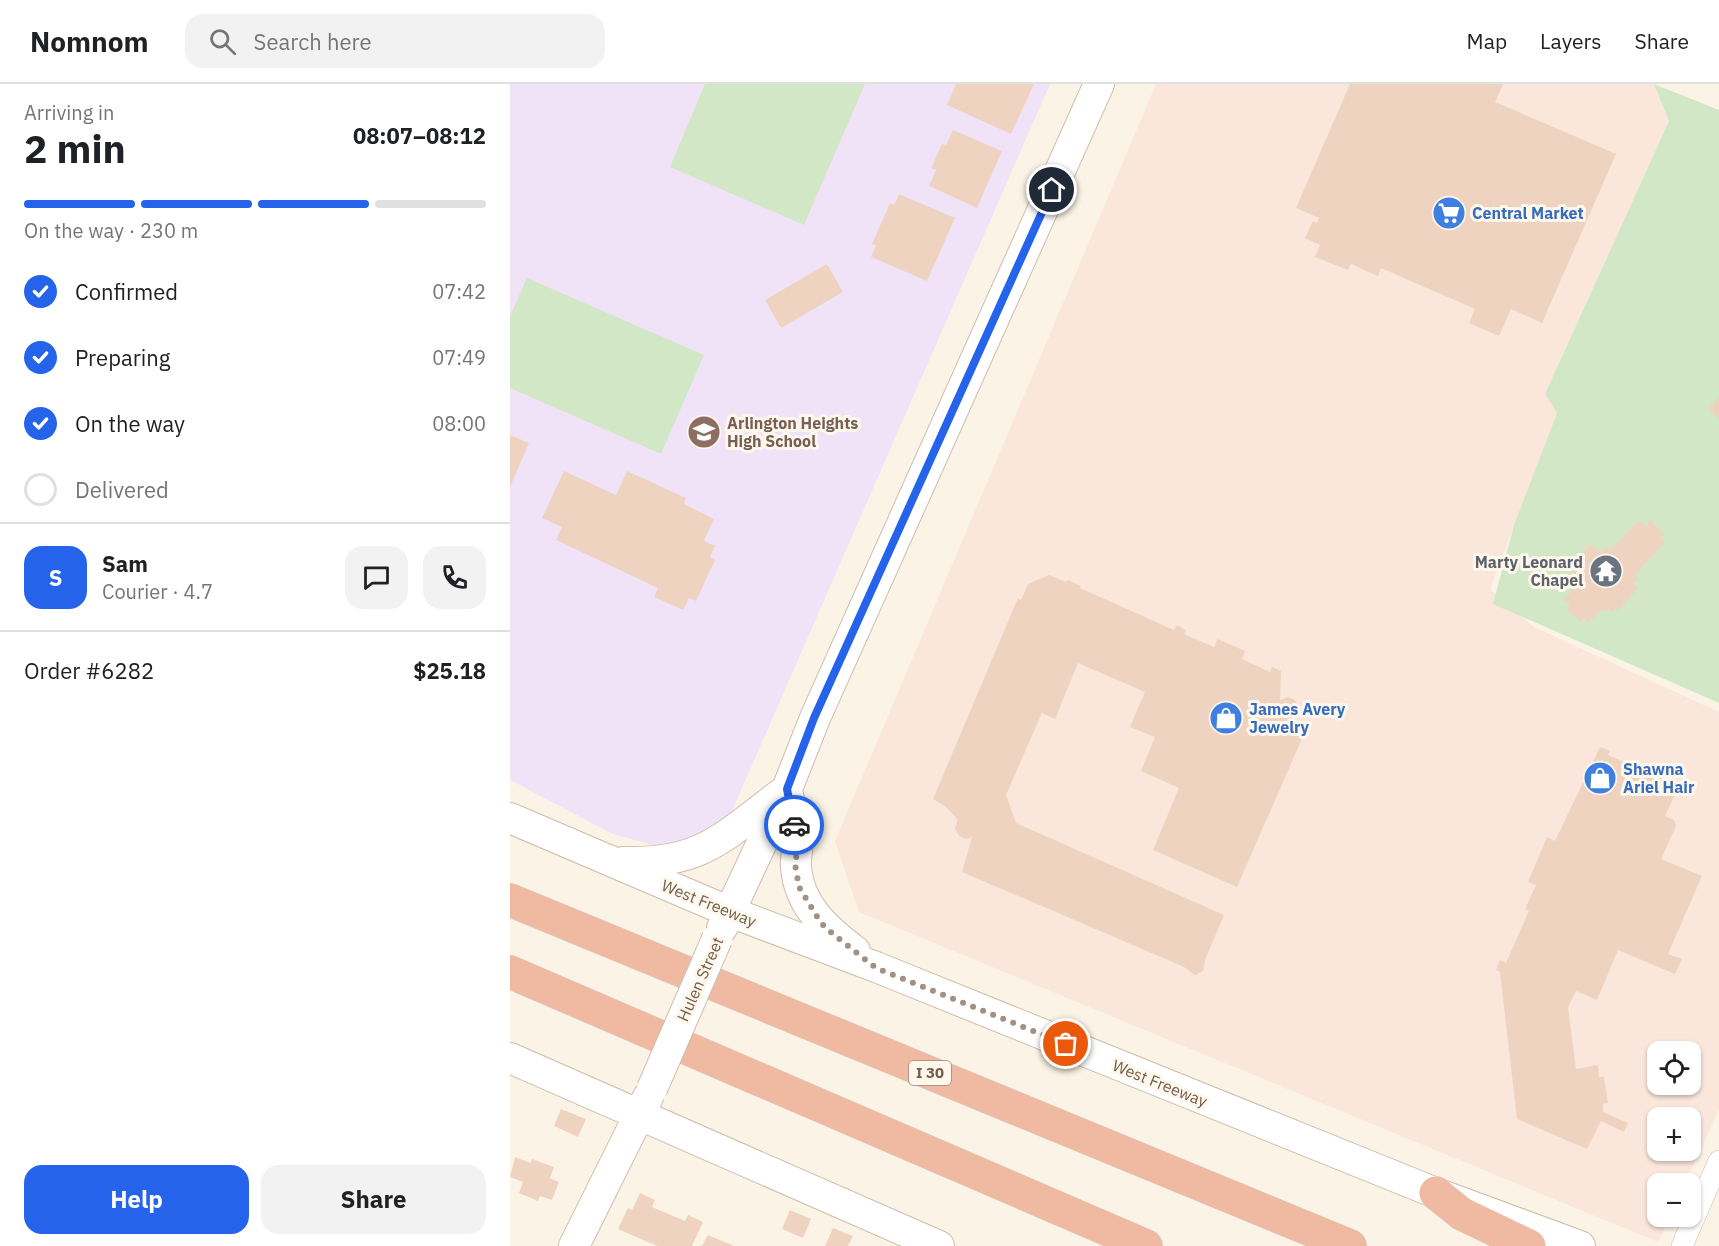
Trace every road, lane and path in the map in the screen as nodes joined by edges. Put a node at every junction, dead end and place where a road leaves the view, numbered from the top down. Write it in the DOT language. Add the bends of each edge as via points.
graph roads {
  1 [pos="1099,84"];
  2 [pos="787,789"];
  3 [pos="510,818"];
  4 [pos="609,861"];
  5 [pos="510,900"];
  6 [pos="730,912"];
  7 [pos="876,968"];
  8 [pos="510,972"];
  9 [pos="510,1058"];
  10 [pos="639,1115"];
  11 [pos="1719,1161"];
  12 [pos="1436,1193"];
  13 [pos="574,1246"];
  14 [pos="939,1246"];
  15 [pos="1146,1246"];
  16 [pos="1350,1246"];
  17 [pos="1529,1246"];
  18 [pos="1580,1246"];
  19 [pos="1682,1246"];
  1 -- 2 [label="main road, Hulen Street" via="818,711"];
  2 -- 4 [label="main road" via="705,849 684,858"];
  2 -- 6 [label="main road, Hulen Street"];
  2 -- 7 [label="main road" via="798,847 795,864 804,898 821,923"];
  3 -- 4 [label="main road, West Freeway"];
  4 -- 6 [label="main road, West Freeway"];
  5 -- 16 [label="highway, I 30"];
  6 -- 7 [label="main road, West Freeway"];
  6 -- 10 [label="main road, Hulen Street, bridge"];
  7 -- 12 [label="main road, West Freeway"];
  8 -- 15 [label="highway"];
  9 -- 10 [label="main road"];
  10 -- 13 [label="main road, Hulen Street"];
  10 -- 14 [label="main road"];
  11 -- 19 [label="street"];
  12 -- 17 [label="highway" via="1462,1214"];
  12 -- 18 [label="main road, West Freeway"];
}
